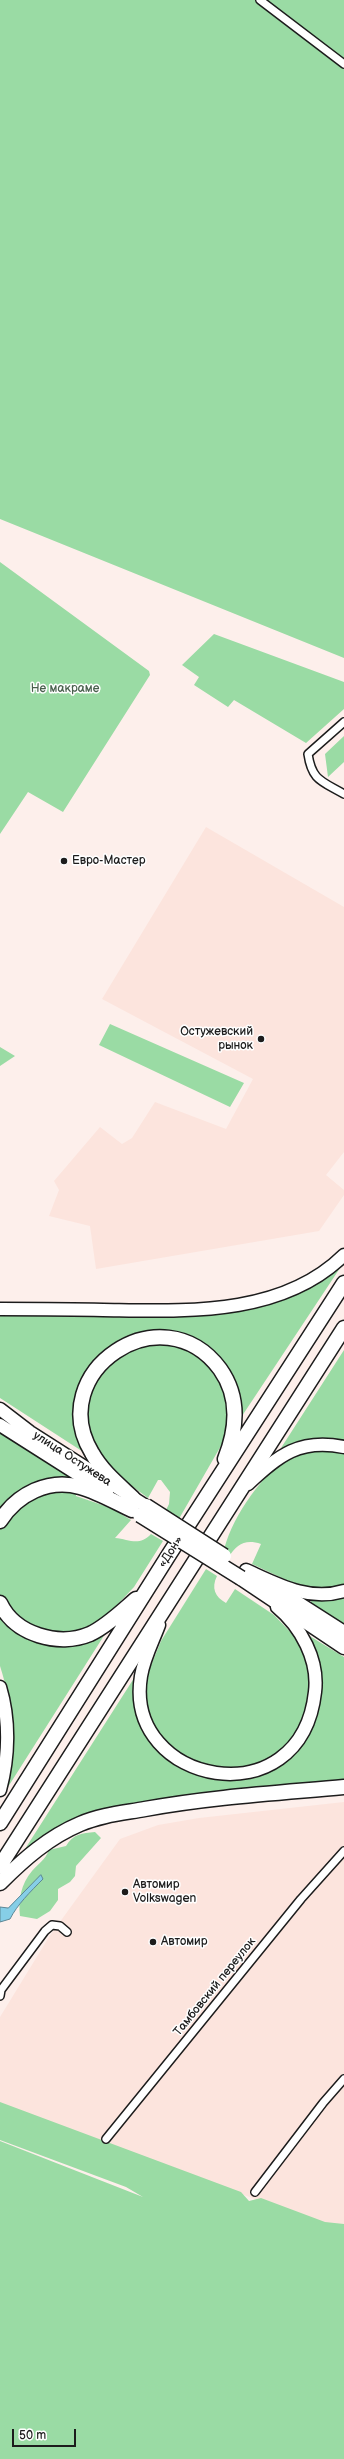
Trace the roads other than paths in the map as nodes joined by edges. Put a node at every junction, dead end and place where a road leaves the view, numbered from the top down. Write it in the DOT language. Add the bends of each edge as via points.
graph roads {
  1 [pos="260,0"];
  2 [pos="344,64"];
  3 [pos="344,722"];
  4 [pos="344,794"];
  5 [pos="344,1255"];
  6 [pos="344,1283"];
  7 [pos="0,1309"];
  8 [pos="344,1328"];
  9 [pos="0,1409"];
  10 [pos="0,1425"];
  11 [pos="344,1447"];
  12 [pos="216,1480"];
  13 [pos="237,1495"];
  14 [pos="137,1507"];
  15 [pos="0,1521"];
  16 [pos="244,1574"];
  17 [pos="146,1591"];
  18 [pos="344,1591"];
  19 [pos="0,1603"];
  20 [pos="168,1603"];
  21 [pos="344,1633"];
  22 [pos="344,1647"];
  23 [pos="0,1687"];
  24 [pos="344,1787"];
  25 [pos="0,1790"];
  26 [pos="0,1823"];
  27 [pos="344,1852"];
  28 [pos="0,1866"];
  29 [pos="0,1883"];
  30 [pos="68,1932"];
  31 [pos="0,1996"];
  32 [pos="344,2079"];
  33 [pos="106,2139"];
  34 [pos="256,2192"];
  1 -- 2 [label="street"];
  3 -- 4 [label="street" via="308,754 311,770 316,777"];
  5 -- 7 [label="main road" via="297,1288 264,1300 228,1306 132,1310"];
  6 -- 12 [label="highway, «Дон»"];
  8 -- 13 [label="highway"];
  9 -- 14 [label="main road, улица Остужева"];
  10 -- 14 [label="main road, улица Остужева"];
  11 -- 13 [label="main road" via="323,1443 308,1444 289,1451"];
  12 -- 14 [label="highway" via="226,1456 235,1412 232,1389 215,1363 198,1348 170,1338 148,1338 126,1344 99,1366 88,1383 80,1410 83,1431 91,1453"];
  12 -- 17 [label="highway, «Дон»"];
  13 -- 20 [label="highway"];
  14 -- 15 [label="highway" via="87,1489 61,1485 32,1491 12,1506"];
  14 -- 16 [label="highway, bridge"];
  16 -- 18 [label="main road" via="301,1592 324,1595"];
  16 -- 20 [label="main road" via="295,1626 309,1650 316,1672 312,1713 305,1730 281,1757 259,1769 231,1774 211,1773 193,1767 167,1750 151,1730 141,1700 141,1676"];
  16 -- 21 [label="highway"];
  16 -- 22 [label="highway"];
  17 -- 19 [label="highway" via="97,1630 68,1639 45,1637 21,1627"];
  17 -- 26 [label="highway, «Дон»"];
  20 -- 28 [label="highway"];
  23 -- 25 [label="main road" via="7,1735"];
  24 -- 29 [label="highway" via="181,1802 107,1815 56,1836 36,1849"];
  27 -- 33 [label="street, Тамбовский переулок" via="301,1899"];
  30 -- 31 [label="street" via="60,1926 52,1925 45,1931 1,1990"];
  32 -- 34 [label="street" via="322,2103"];
}
